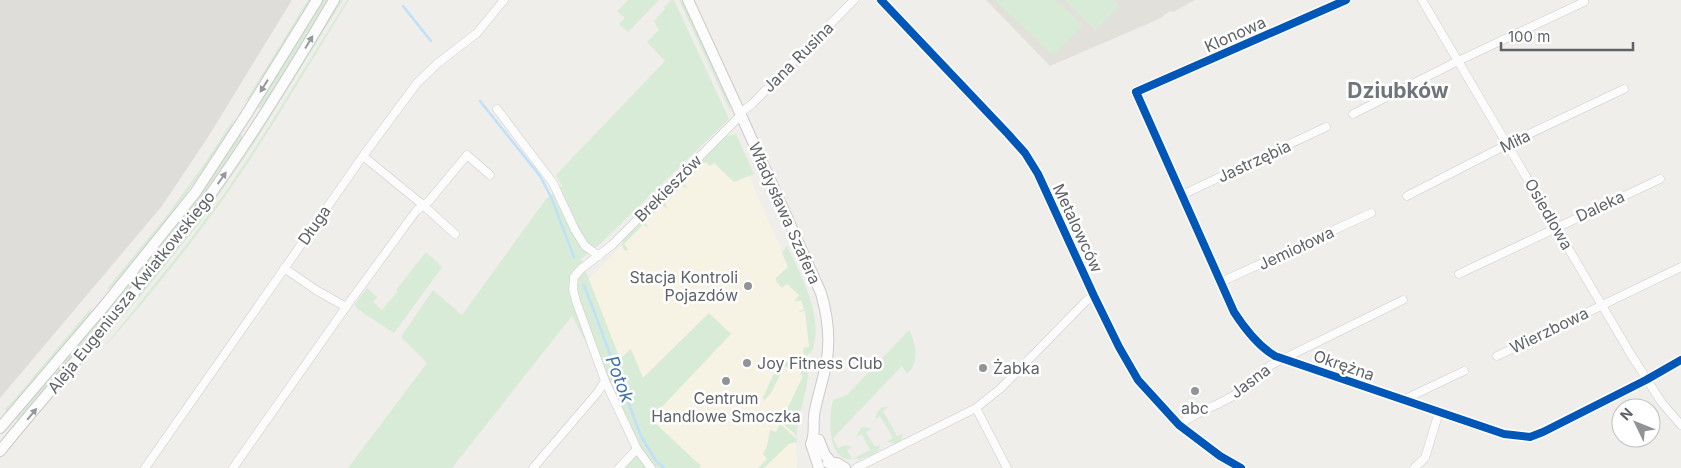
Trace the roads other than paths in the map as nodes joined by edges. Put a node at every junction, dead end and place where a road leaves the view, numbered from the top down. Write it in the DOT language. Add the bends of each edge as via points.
graph roads {
  1 [pos="317,0"];
  2 [pos="334,0"];
  3 [pos="504,0"];
  4 [pos="688,0"];
  5 [pos="854,0"];
  6 [pos="881,0"];
  7 [pos="1346,0"];
  8 [pos="1422,0"];
  9 [pos="1584,2"];
  10 [pos="1458,61"];
  11 [pos="1624,89"];
  12 [pos="1136,92"];
  13 [pos="497,109"];
  14 [pos="741,114"];
  15 [pos="1353,114"];
  16 [pos="246,115"];
  17 [pos="258,123"];
  18 [pos="1326,127"];
  19 [pos="1508,144"];
  20 [pos="363,156"];
  21 [pos="490,175"];
  22 [pos="1660,179"];
  23 [pos="1182,195"];
  24 [pos="1407,196"];
  25 [pos="423,205"];
  26 [pos="1371,213"];
  27 [pos="1556,227"];
  28 [pos="455,234"];
  29 [pos="596,258"];
  30 [pos="1681,267"];
  31 [pos="284,268"];
  32 [pos="1459,274"];
  33 [pos="1222,282"];
  34 [pos="1094,296"];
  35 [pos="1402,300"];
  36 [pos="1602,304"];
  37 [pos="346,307"];
  38 [pos="1497,356"];
  39 [pos="1283,359"];
  40 [pos="1681,360"];
  41 [pos="1464,371"];
  42 [pos="605,380"];
  43 [pos="1646,380"];
  44 [pos="1402,400"];
  45 [pos="976,408"];
  46 [pos="1439,412"];
  47 [pos="1179,425"];
  48 [pos="1681,425"];
  49 [pos="0,427"];
  50 [pos="814,438"];
  51 [pos="637,449"];
  52 [pos="0,451"];
  53 [pos="832,463"];
  54 [pos="145,468"];
  55 [pos="233,468"];
  56 [pos="533,468"];
  57 [pos="619,468"];
  58 [pos="652,468"];
  59 [pos="820,468"];
  60 [pos="845,468"];
  61 [pos="856,468"];
  62 [pos="1007,468"];
  63 [pos="1241,468"];
  64 [pos="1414,468"];
  1 -- 16 [label="street, Aleja Eugeniusza Kwiatkowskiego, one-way"];
  17 -- 2 [label="street, Aleja Eugeniusza Kwiatkowskiego, one-way"];
  3 -- 20 [label="street, Długa" via="477,33 438,62 417,84"];
  4 -- 14 [label="street, Władysława Szafera"];
  5 -- 14 [label="street, Jana Rusina"];
  6 -- 34 [label="street, Metalowców" via="1025,153 1038,174"];
  7 -- 12 [label="street, Klonowa"];
  8 -- 10 [label="street, Osiedlowa"];
  9 -- 10 [label="street"];
  10 -- 15 [label="street"];
  10 -- 19 [label="street, Osiedlowa"];
  11 -- 19 [label="street, Miła"];
  12 -- 23 [label="street, Okrężna"];
  13 -- 29 [label="street" via="553,183 575,230"];
  14 -- 29 [label="street, Brekieszów"];
  14 -- 50 [label="street, Władysława Szafera" via="826,309 828,353 814,411"];
  16 -- 17 [label="street"];
  16 -- 49 [label="street, Aleja Eugeniusza Kwiatkowskiego" via="195,193 105,305"];
  52 -- 17 [label="street, Aleja Eugeniusza Kwiatkowskiego, one-way" via="177,240"];
  18 -- 23 [label="street, Jastrzębia"];
  19 -- 24 [label="street, Miła"];
  19 -- 27 [label="street, Osiedlowa"];
  20 -- 25 [label="street"];
  20 -- 31 [label="street, Długa"];
  21 -- 25 [label="street" via="467,155"];
  22 -- 27 [label="street, Daleka"];
  23 -- 33 [label="street, Okrężna"];
  25 -- 28 [label="street"];
  25 -- 37 [label="street" via="404,226"];
  26 -- 33 [label="street, Jemiołowa"];
  27 -- 32 [label="street, Daleka"];
  27 -- 36 [label="street, Osiedlowa"];
  29 -- 42 [label="street, Brekieszów" via="574,277 573,289"];
  30 -- 36 [label="street, Wierzbowa"];
  31 -- 37 [label="street"];
  31 -- 54 [label="street, Długa"];
  33 -- 39 [label="street, Okrężna" via="1234,312 1248,333 1266,351"];
  34 -- 45 [label="street" via="1001,388"];
  34 -- 47 [label="street, Metalowców" via="1138,380"];
  35 -- 39 [label="street, Jasna"];
  36 -- 38 [label="street, Wierzbowa"];
  36 -- 43 [label="street, Osiedlowa"];
  37 -- 55 [label="street"];
  39 -- 44 [label="street, Okrężna"];
  39 -- 47 [label="street, Jasna" via="1262,371 1232,397"];
  40 -- 43 [label="street, Okrężna"];
  41 -- 44 [label="street"];
  42 -- 51 [label="street"];
  42 -- 56 [label="street"];
  43 -- 46 [label="street, Okrężna" via="1530,437 1504,434"];
  43 -- 48 [label="street, Osiedlowa"];
  44 -- 46 [label="street, Okrężna"];
  45 -- 61 [label="street"];
  45 -- 62 [label="street"];
  46 -- 64 [label="street" via="1425,458"];
  47 -- 63 [label="street, Metalowców"];
  50 -- 53 [label="street" via="819,440"];
  50 -- 59 [label="street, Władysława Szafera" via="811,444"];
  51 -- 57 [label="street"];
  51 -- 58 [label="street"];
  53 -- 59 [label="street"];
  53 -- 60 [label="street"];
}
